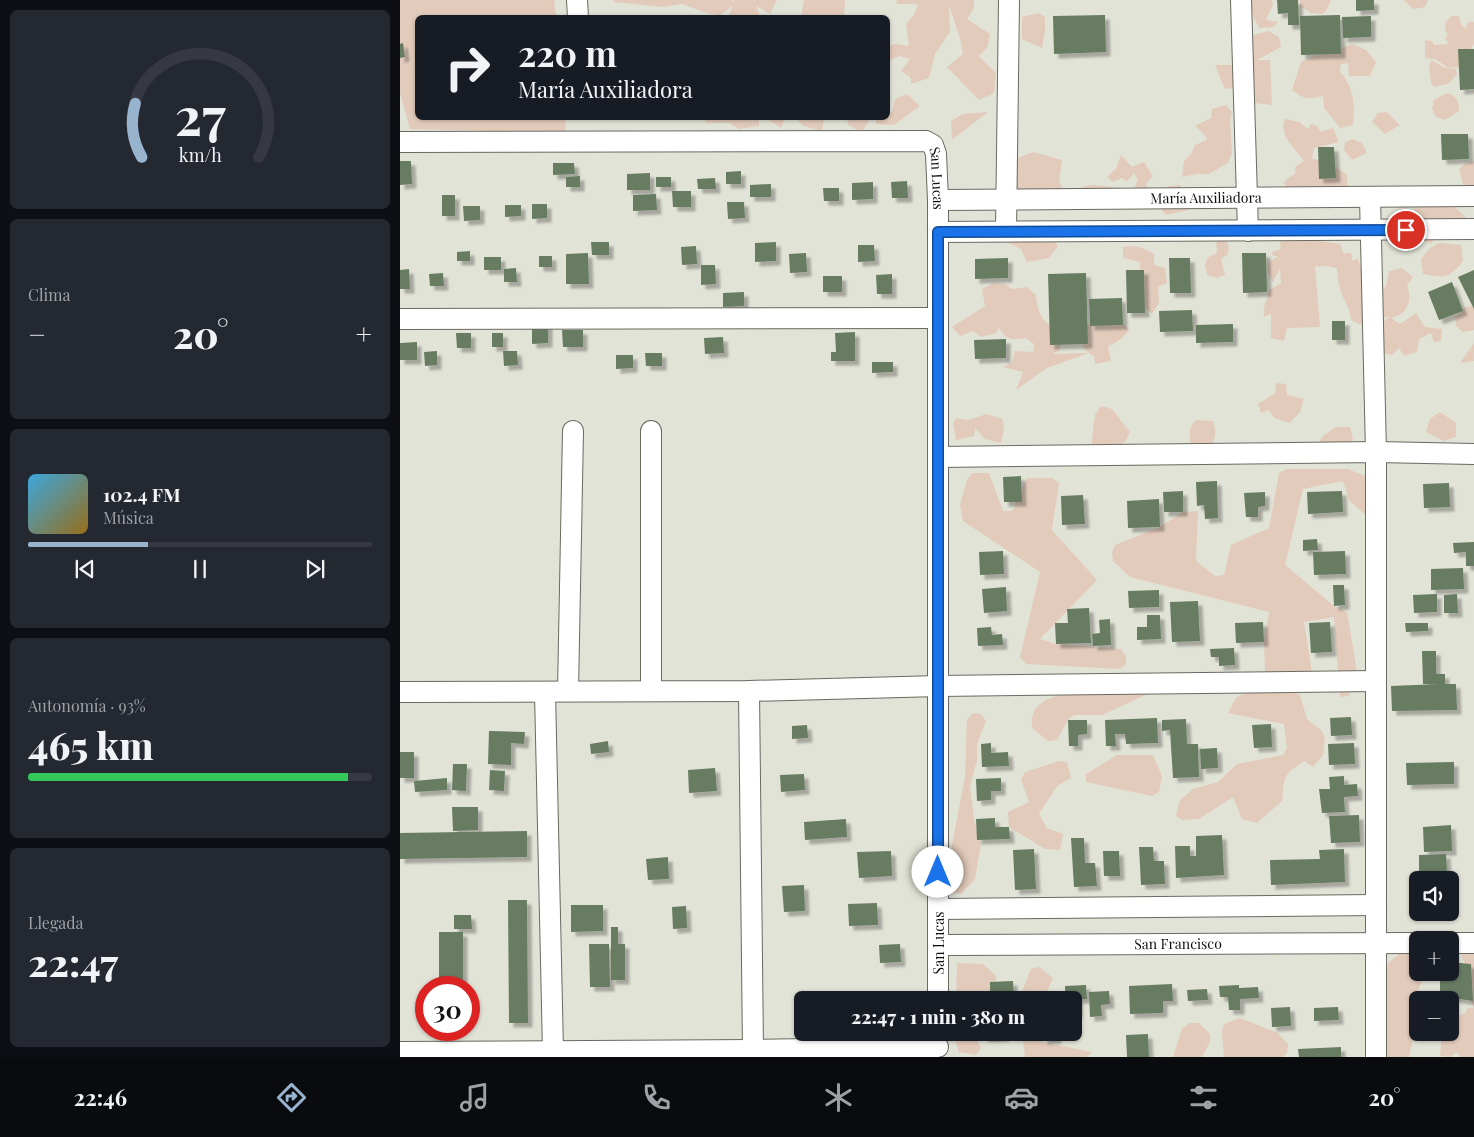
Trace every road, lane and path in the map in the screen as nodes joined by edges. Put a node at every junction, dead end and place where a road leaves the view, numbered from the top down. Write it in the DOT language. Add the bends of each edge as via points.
graph roads {
  1 [pos="578,0"];
  2 [pos="1009,0"];
  3 [pos="1241,0"];
  4 [pos="578,15"];
  5 [pos="400,142"];
  6 [pos="1474,196"];
  7 [pos="1370,197"];
  8 [pos="1247,198"];
  9 [pos="1006,199"];
  10 [pos="938,200"];
  11 [pos="1371,230"];
  12 [pos="1474,230"];
  13 [pos="938,232"];
  14 [pos="1006,232"];
  15 [pos="1248,232"];
  16 [pos="938,318"];
  17 [pos="400,319"];
  18 [pos="573,431"];
  19 [pos="652,431"];
  20 [pos="1376,452"];
  21 [pos="1474,454"];
  22 [pos="939,457"];
  23 [pos="1376,681"];
  24 [pos="938,686"];
  25 [pos="568,691"];
  26 [pos="651,691"];
  27 [pos="749,691"];
  28 [pos="400,692"];
  29 [pos="545,692"];
  30 [pos="1376,905"];
  31 [pos="938,909"];
  32 [pos="1376,943"];
  33 [pos="1409,943"];
  34 [pos="1459,943"];
  35 [pos="1474,943"];
  36 [pos="939,945"];
  37 [pos="938,991"];
  38 [pos="938,1046"];
  39 [pos="753,1050"];
  40 [pos="553,1051"];
  41 [pos="400,1052"];
  42 [pos="1376,1057"];
  1 -- 4 [label="street"];
  2 -- 9 [label="street"];
  3 -- 8 [label="street"];
  5 -- 10 [label="street, San Lucas" via="926,141 933,145 936,154"];
  6 -- 7 [label="street, María Auxiliadora"];
  7 -- 8 [label="street, María Auxiliadora"];
  7 -- 11 [label="street"];
  8 -- 9 [label="street, María Auxiliadora"];
  8 -- 15 [label="street"];
  9 -- 10 [label="street, María Auxiliadora"];
  9 -- 14 [label="street"];
  10 -- 13 [label="street, San Lucas"];
  11 -- 12 [label="street"];
  11 -- 15 [label="street"];
  11 -- 20 [label="street"];
  13 -- 14 [label="street"];
  13 -- 16 [label="street, San Lucas"];
  14 -- 15 [label="street"];
  16 -- 17 [label="street"];
  16 -- 22 [label="street, San Lucas"];
  18 -- 25 [label="street"];
  19 -- 26 [label="street"];
  20 -- 21 [label="street"];
  20 -- 22 [label="street"];
  20 -- 23 [label="street"];
  22 -- 24 [label="street, San Lucas"];
  23 -- 24 [label="street"];
  23 -- 30 [label="street"];
  24 -- 27 [label="street"];
  24 -- 31 [label="street, San Lucas"];
  25 -- 26 [label="street"];
  25 -- 29 [label="street"];
  26 -- 27 [label="street"];
  27 -- 39 [label="street"];
  28 -- 29 [label="street"];
  29 -- 40 [label="street"];
  30 -- 31 [label="street"];
  30 -- 32 [label="street"];
  31 -- 36 [label="street, San Lucas"];
  32 -- 33 [label="street, San Francisco"];
  32 -- 36 [label="street, San Francisco"];
  32 -- 42 [label="street"];
  34 -- 35 [label="street"];
  36 -- 37 [label="street, San Lucas"];
  38 -- 39 [label="street"];
  39 -- 40 [label="street"];
  40 -- 41 [label="street"];
}
